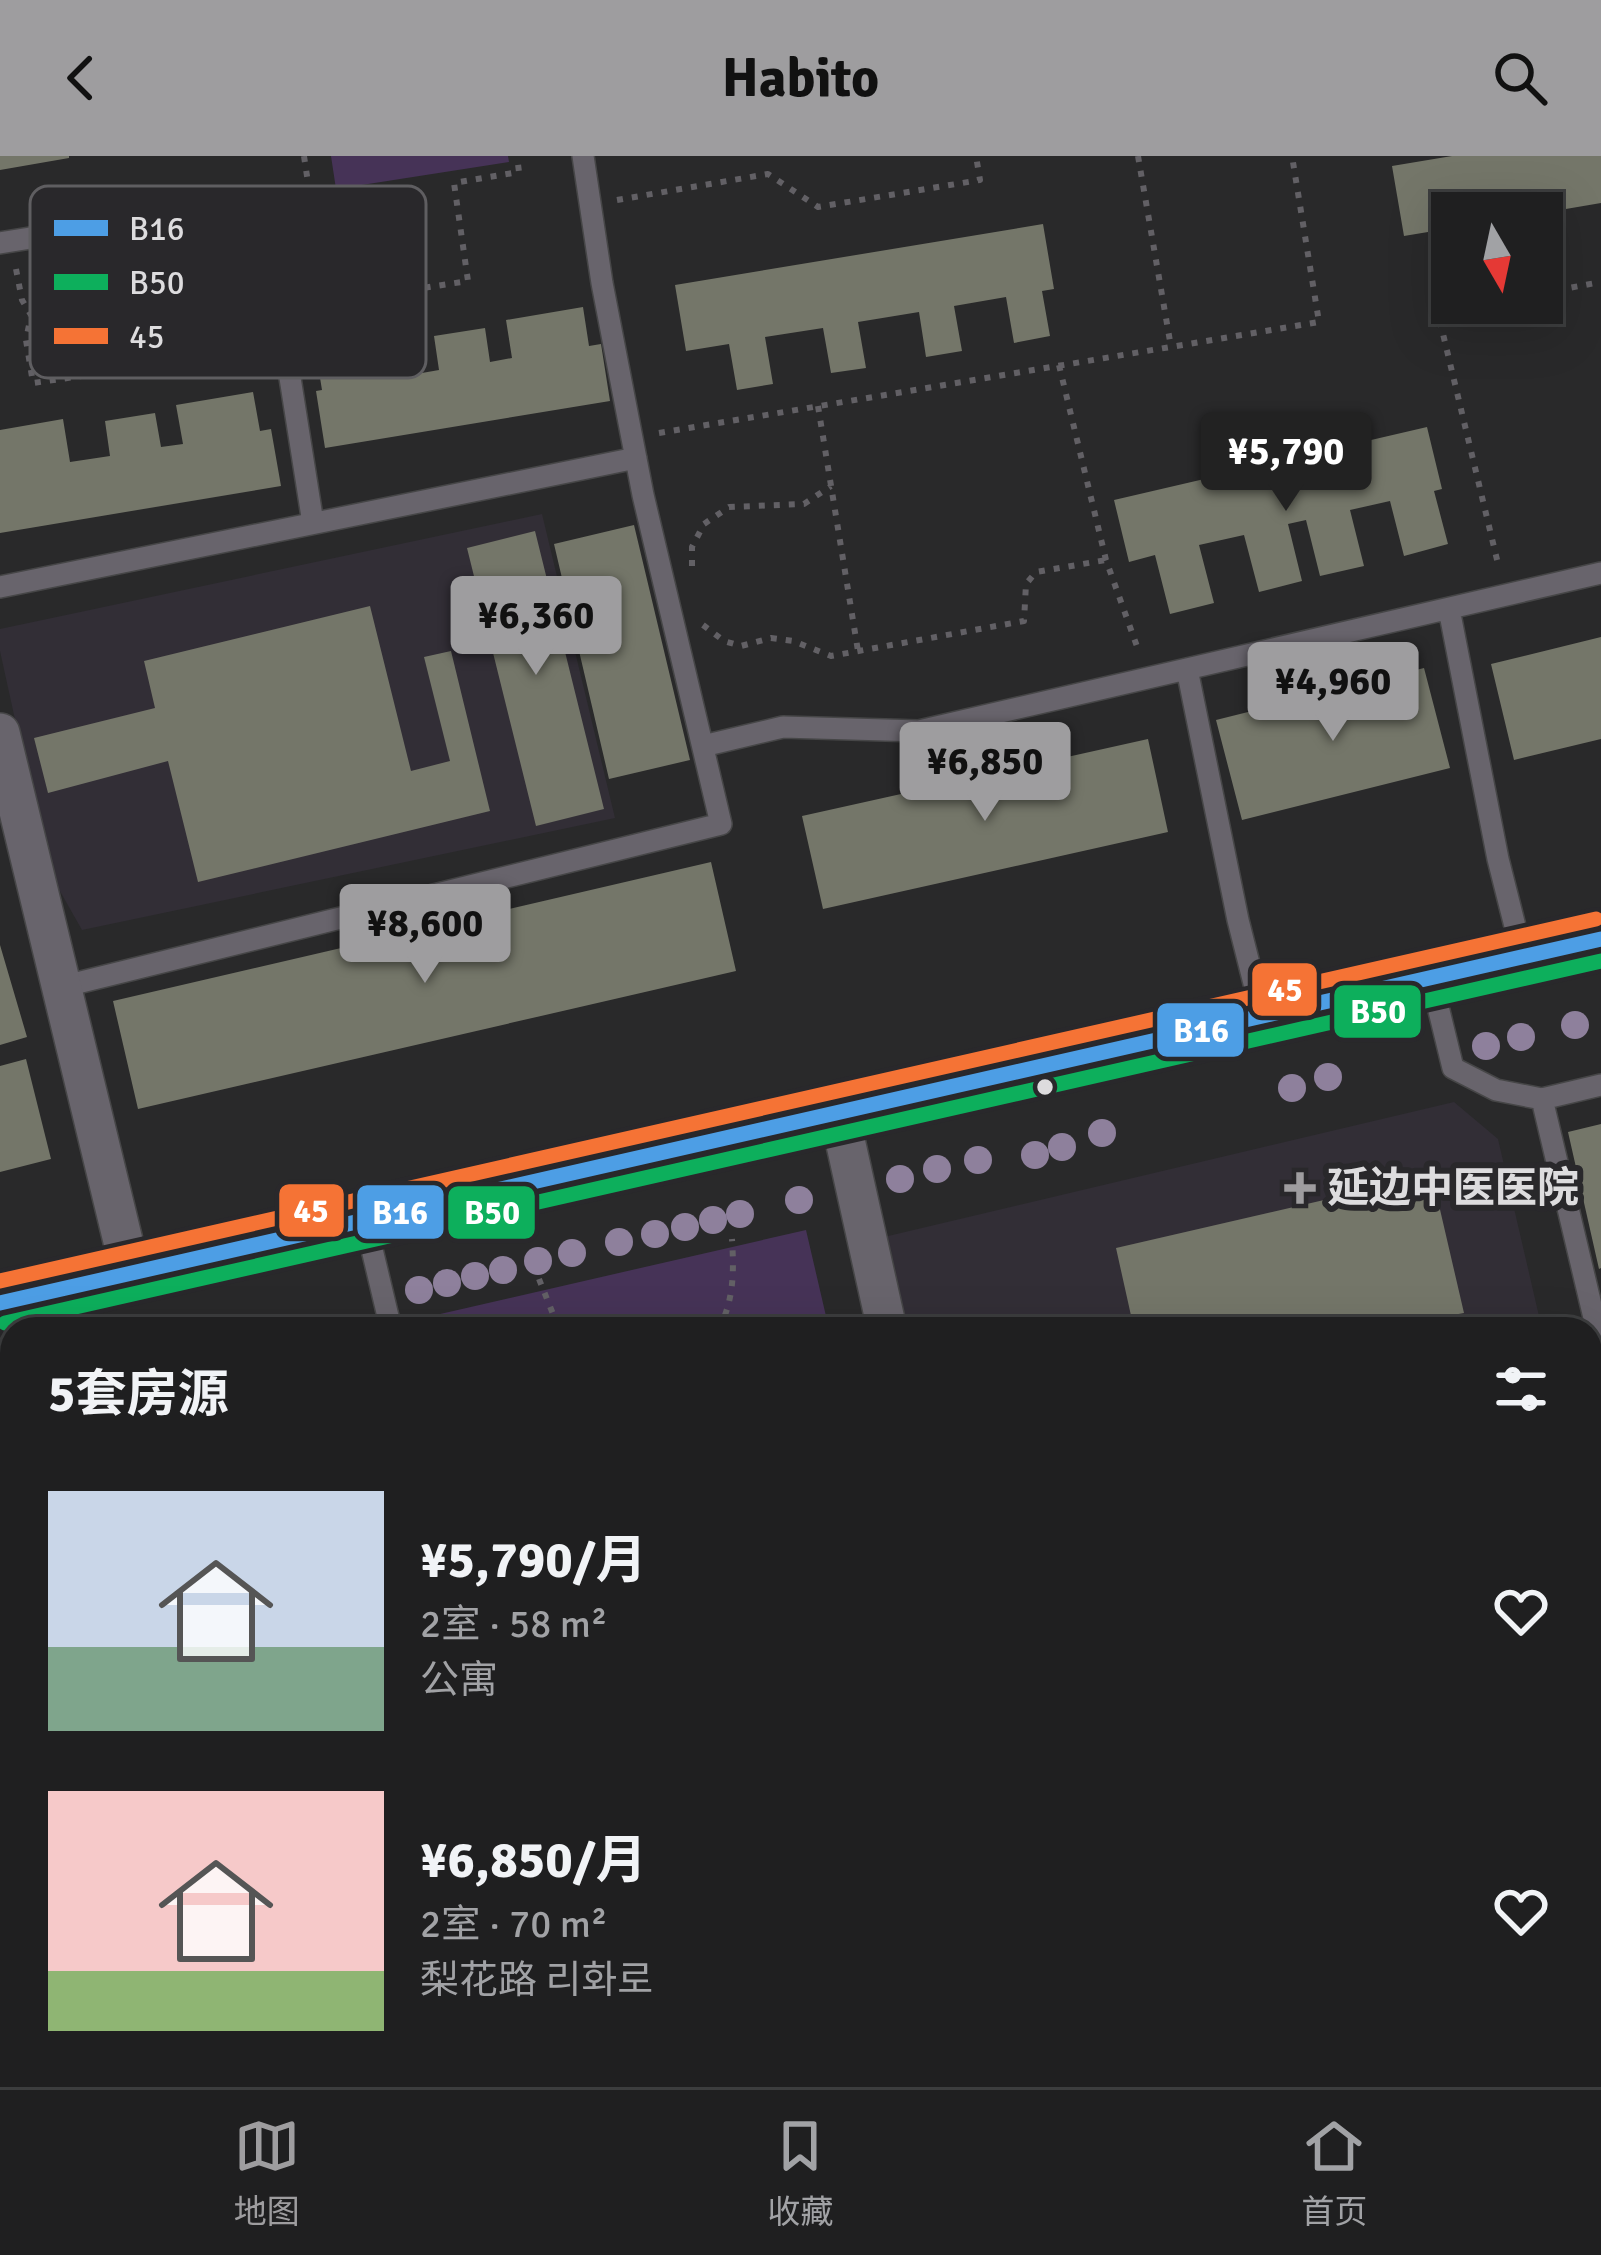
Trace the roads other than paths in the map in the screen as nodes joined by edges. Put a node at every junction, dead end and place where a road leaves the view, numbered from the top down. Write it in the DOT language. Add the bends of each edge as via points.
graph roads {
  1 [pos="584,156"];
  2 [pos="289,378"];
  3 [pos="634,448"];
  4 [pos="313,523"];
  5 [pos="1601,573"];
  6 [pos="0,586"];
  7 [pos="1449,609"];
  8 [pos="1187,669"];
  9 [pos="0,733"];
  10 [pos="703,746"];
  11 [pos="1601,939"];
  12 [pos="1523,957"];
  13 [pos="1431,978"];
  14 [pos="62,987"];
  15 [pos="1262,1016"];
  16 [pos="1601,1085"];
  17 [pos="1542,1099"];
  18 [pos="839,1113"];
  19 [pos="365,1220"];
  20 [pos="130,1274"];
  21 [pos="0,1303"];
  22 [pos="388,1317"];
  23 [pos="884,1317"];
  24 [pos="1594,1317"];
  1 -- 3 [label="lane"];
  2 -- 4 [label="lane"];
  3 -- 4 [label="lane"];
  3 -- 10 [label="lane"];
  4 -- 6 [label="lane"];
  5 -- 7 [label="lane"];
  7 -- 8 [label="lane"];
  7 -- 12 [label="lane"];
  8 -- 10 [label="lane" via="919,731 784,727"];
  8 -- 15 [label="lane"];
  9 -- 14 [label="street"];
  10 -- 14 [label="lane" via="721,824"];
  11 -- 12 [label="street"];
  12 -- 13 [label="street"];
  13 -- 15 [label="street"];
  13 -- 17 [label="lane" via="1453,1068 1496,1090"];
  14 -- 20 [label="street"];
  15 -- 18 [label="street"];
  16 -- 17 [label="lane"];
  17 -- 24 [label="lane"];
  18 -- 19 [label="street"];
  18 -- 23 [label="street"];
  19 -- 20 [label="street"];
  19 -- 22 [label="lane"];
  20 -- 21 [label="street"];
}
